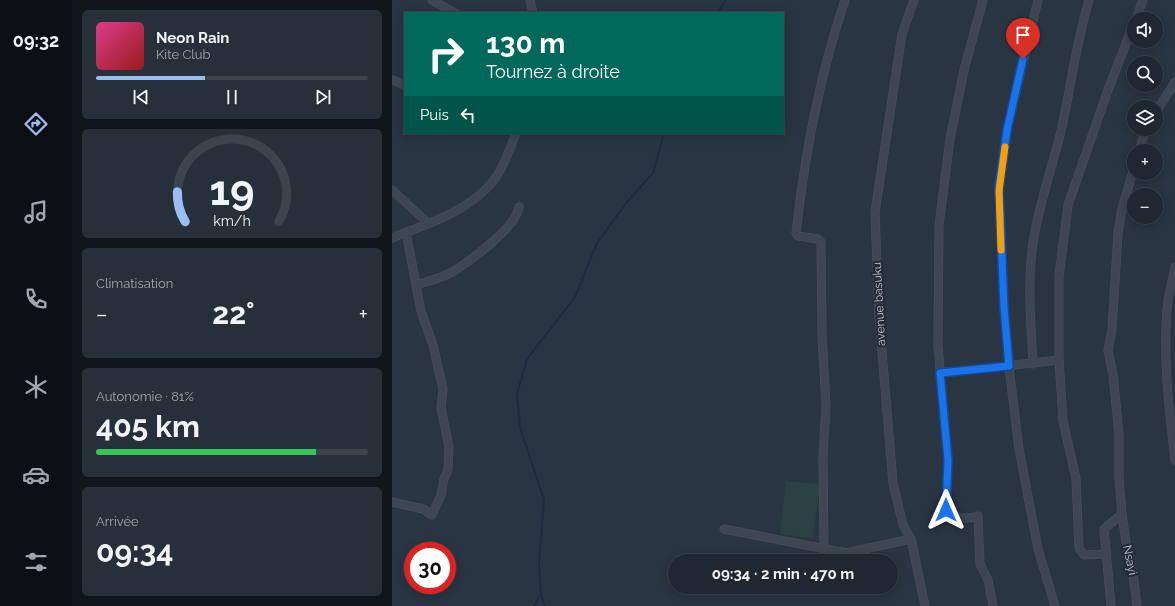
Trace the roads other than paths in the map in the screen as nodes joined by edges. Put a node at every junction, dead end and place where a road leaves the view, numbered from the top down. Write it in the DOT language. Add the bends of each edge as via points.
graph roads {
  1 [pos="432,0"];
  2 [pos="530,0"];
  3 [pos="845,0"];
  4 [pos="914,0"];
  5 [pos="983,0"];
  6 [pos="1038,0"];
  7 [pos="1089,0"];
  8 [pos="1143,0"];
  9 [pos="453,12"];
  10 [pos="533,12"];
  11 [pos="1139,12"];
  12 [pos="1127,41"];
  13 [pos="392,80"];
  14 [pos="1175,82"];
  15 [pos="404,85"];
  16 [pos="1163,101"];
  17 [pos="516,134"];
  18 [pos="1130,180"];
  19 [pos="392,190"];
  20 [pos="519,207"];
  21 [pos="428,223"];
  22 [pos="406,232"];
  23 [pos="392,238"];
  24 [pos="1175,267"];
  25 [pos="416,285"];
  26 [pos="1058,360"];
  27 [pos="1033,364"];
  28 [pos="1009,366"];
  29 [pos="940,373"];
  30 [pos="1175,460"];
  31 [pos="392,502"];
  32 [pos="1122,514"];
  33 [pos="724,529"];
  34 [pos="911,539"];
  35 [pos="824,550"];
  36 [pos="1107,554"];
  37 [pos="925,606"];
  38 [pos="993,606"];
  39 [pos="1055,606"];
  40 [pos="1111,606"];
  41 [pos="1137,606"];
  1 -- 9 [label="street"];
  2 -- 10 [label="street"];
  3 -- 35 [label="street" via="832,36 805,154 796,233 821,242 826,406 823,456"];
  4 -- 34 [label="street, avenue basuku" via="902,34 875,212 879,316 893,483 903,525"];
  5 -- 29 [label="street" via="977,15 950,139 939,225"];
  6 -- 28 [label="street" via="1007,130 999,186"];
  7 -- 27 [label="street" via="1080,28 1061,131 1044,190 1033,243 1029,292"];
  8 -- 11 [label="street"];
  12 -- 26 [label="street" via="1068,205 1059,276"];
  13 -- 15 [label="street"];
  14 -- 16 [label="street"];
  17 -- 21 [label="street" via="504,164 489,186 449,216"];
  18 -- 32 [label="street, Nsayi" via="1118,233 1112,329 1108,351 1114,374"];
  19 -- 21 [label="street"];
  20 -- 25 [label="street" via="516,216 502,232 470,259 442,277"];
  21 -- 22 [label="street"];
  22 -- 23 [label="street"];
  22 -- 25 [label="street"];
  24 -- 30 [label="street" via="1168,301 1166,350"];
  25 -- 31 [label="street" via="443,389 441,408 448,444 449,466 432,515 422,509"];
  26 -- 27 [label="street"];
  26 -- 36 [label="street" via="1064,421 1076,479 1079,548 1084,556"];
  27 -- 28 [label="street"];
  28 -- 29 [label="street"];
  28 -- 39 [label="street" via="1019,449 1038,550"];
  29 -- 38 [label="street" via="948,460 946,510 959,518 978,516 980,564 988,580"];
  32 -- 36 [label="street" via="1104,528"];
  32 -- 41 [label="street, Nsayi"];
  33 -- 35 [label="street"];
  34 -- 35 [label="street" via="846,553"];
  34 -- 37 [label="street, avenue basuku"];
  36 -- 40 [label="street"];
}
